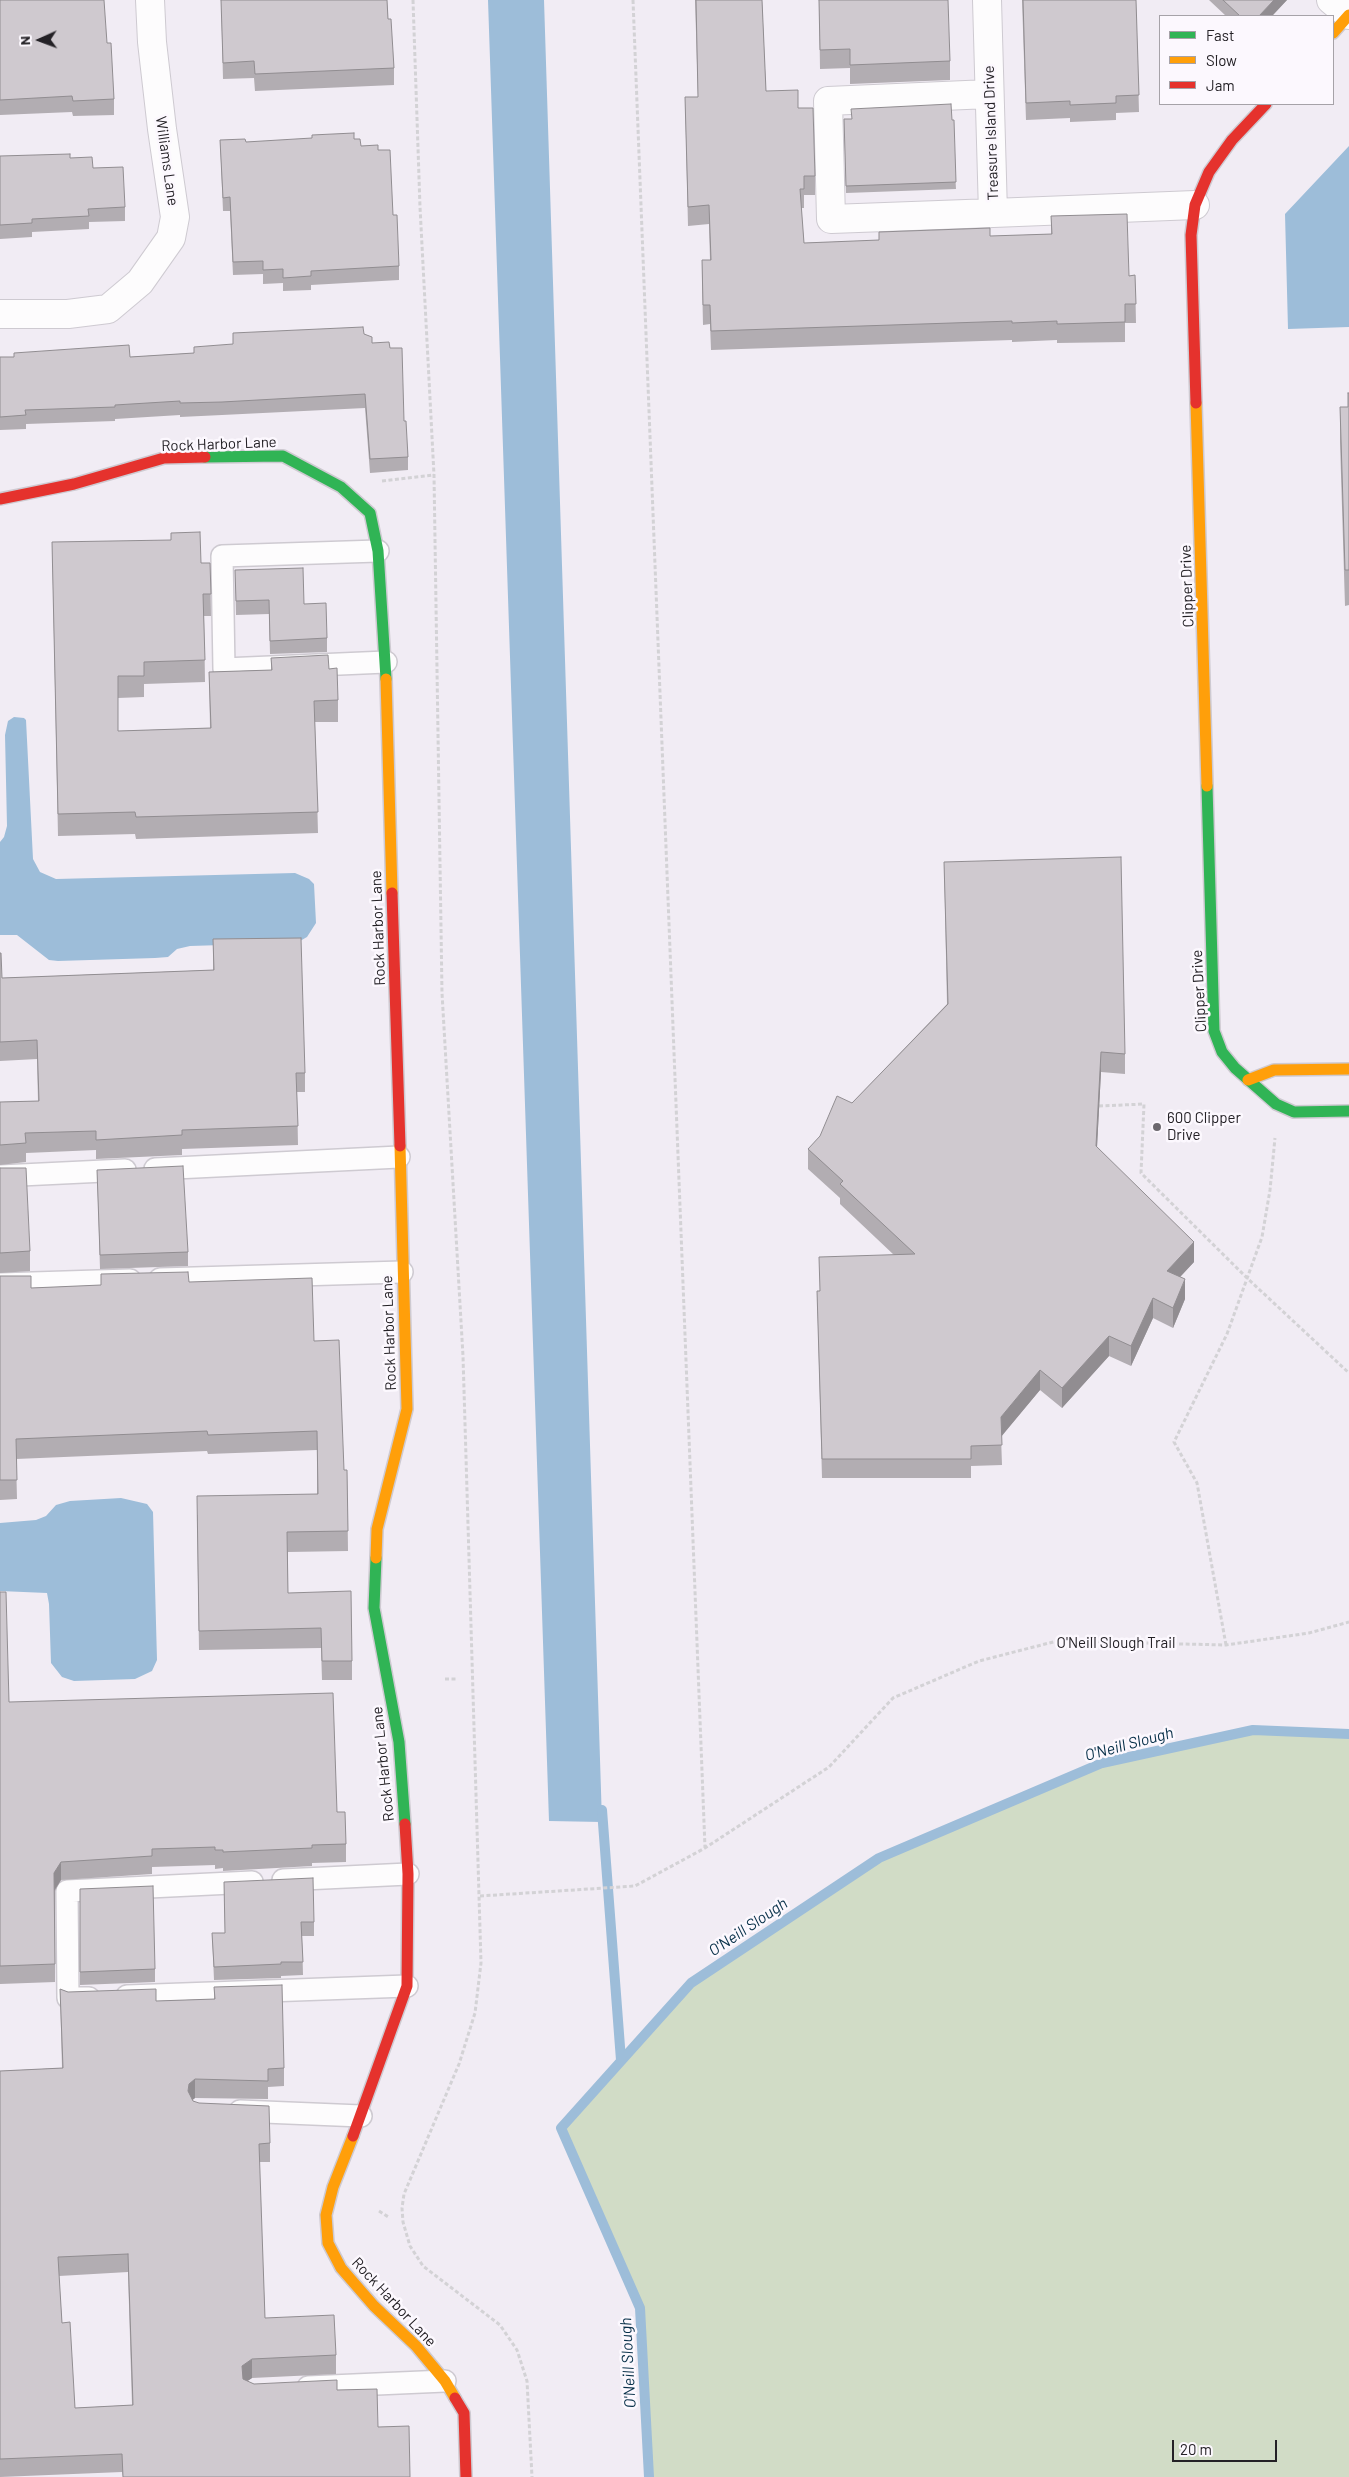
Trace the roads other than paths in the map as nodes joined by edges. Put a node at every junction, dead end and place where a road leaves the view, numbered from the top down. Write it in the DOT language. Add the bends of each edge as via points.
graph roads {
  1 [pos="150,0"];
  2 [pos="987,0"];
  3 [pos="1331,0"];
  4 [pos="1349,15"];
  5 [pos="1334,32"];
  6 [pos="989,94"];
  7 [pos="1265,105"];
  8 [pos="1195,205"];
  9 [pos="993,213"];
  10 [pos="0,314"];
  11 [pos="0,499"];
  12 [pos="378,551"];
  13 [pos="386,662"];
  14 [pos="1349,1069"];
  15 [pos="1248,1080"];
  16 [pos="1349,1111"];
  17 [pos="399,1157"];
  18 [pos="0,1176"];
  19 [pos="402,1272"];
  20 [pos="0,1284"];
  21 [pos="408,1874"];
  22 [pos="407,1986"];
  23 [pos="219,2110"];
  24 [pos="361,2116"];
  25 [pos="445,2381"];
  26 [pos="291,2388"];
  27 [pos="466,2477"];
  1 -- 10 [label="street, Williams Lane" via="162,129 176,217 171,238 140,282 108,309 68,314"];
  2 -- 6 [label="street, Treasure Island Drive"];
  3 -- 4 [label="street"];
  4 -- 5 [label="street"];
  6 -- 9 [label="street, Treasure Island Drive"];
  6 -- 9 [label="street" via="828,101 831,219"];
  7 -- 8 [label="street, Clipper Drive" via="1214,164"];
  8 -- 9 [label="street, Treasure Island Drive"];
  8 -- 15 [label="street, Clipper Drive" via="1191,235 1214,1031 1222,1052"];
  11 -- 12 [label="street, Rock Harbor Lane" via="74,484 164,458 284,456 341,487 370,513"];
  12 -- 13 [label="street, Rock Harbor Lane"];
  12 -- 13 [label="lane" via="222,556 224,669"];
  13 -- 17 [label="street, Rock Harbor Lane"];
  14 -- 15 [label="street" via="1274,1070"];
  15 -- 16 [label="street, Clipper Drive" via="1276,1104 1294,1112"];
  17 -- 18 [label="lane"];
  17 -- 19 [label="street, Rock Harbor Lane"];
  19 -- 20 [label="lane"];
  19 -- 21 [label="street, Rock Harbor Lane" via="407,1409 377,1529 374,1608 399,1742"];
  21 -- 22 [label="street, Rock Harbor Lane"];
  21 -- 22 [label="lane" via="67,1891 68,1998"];
  22 -- 24 [label="street, Rock Harbor Lane"];
  23 -- 24 [label="lane"];
  24 -- 25 [label="street, Rock Harbor Lane" via="333,2186 326,2215 328,2243 341,2268"];
  25 -- 26 [label="lane"];
  25 -- 27 [label="street, Rock Harbor Lane" via="464,2414"];
}
